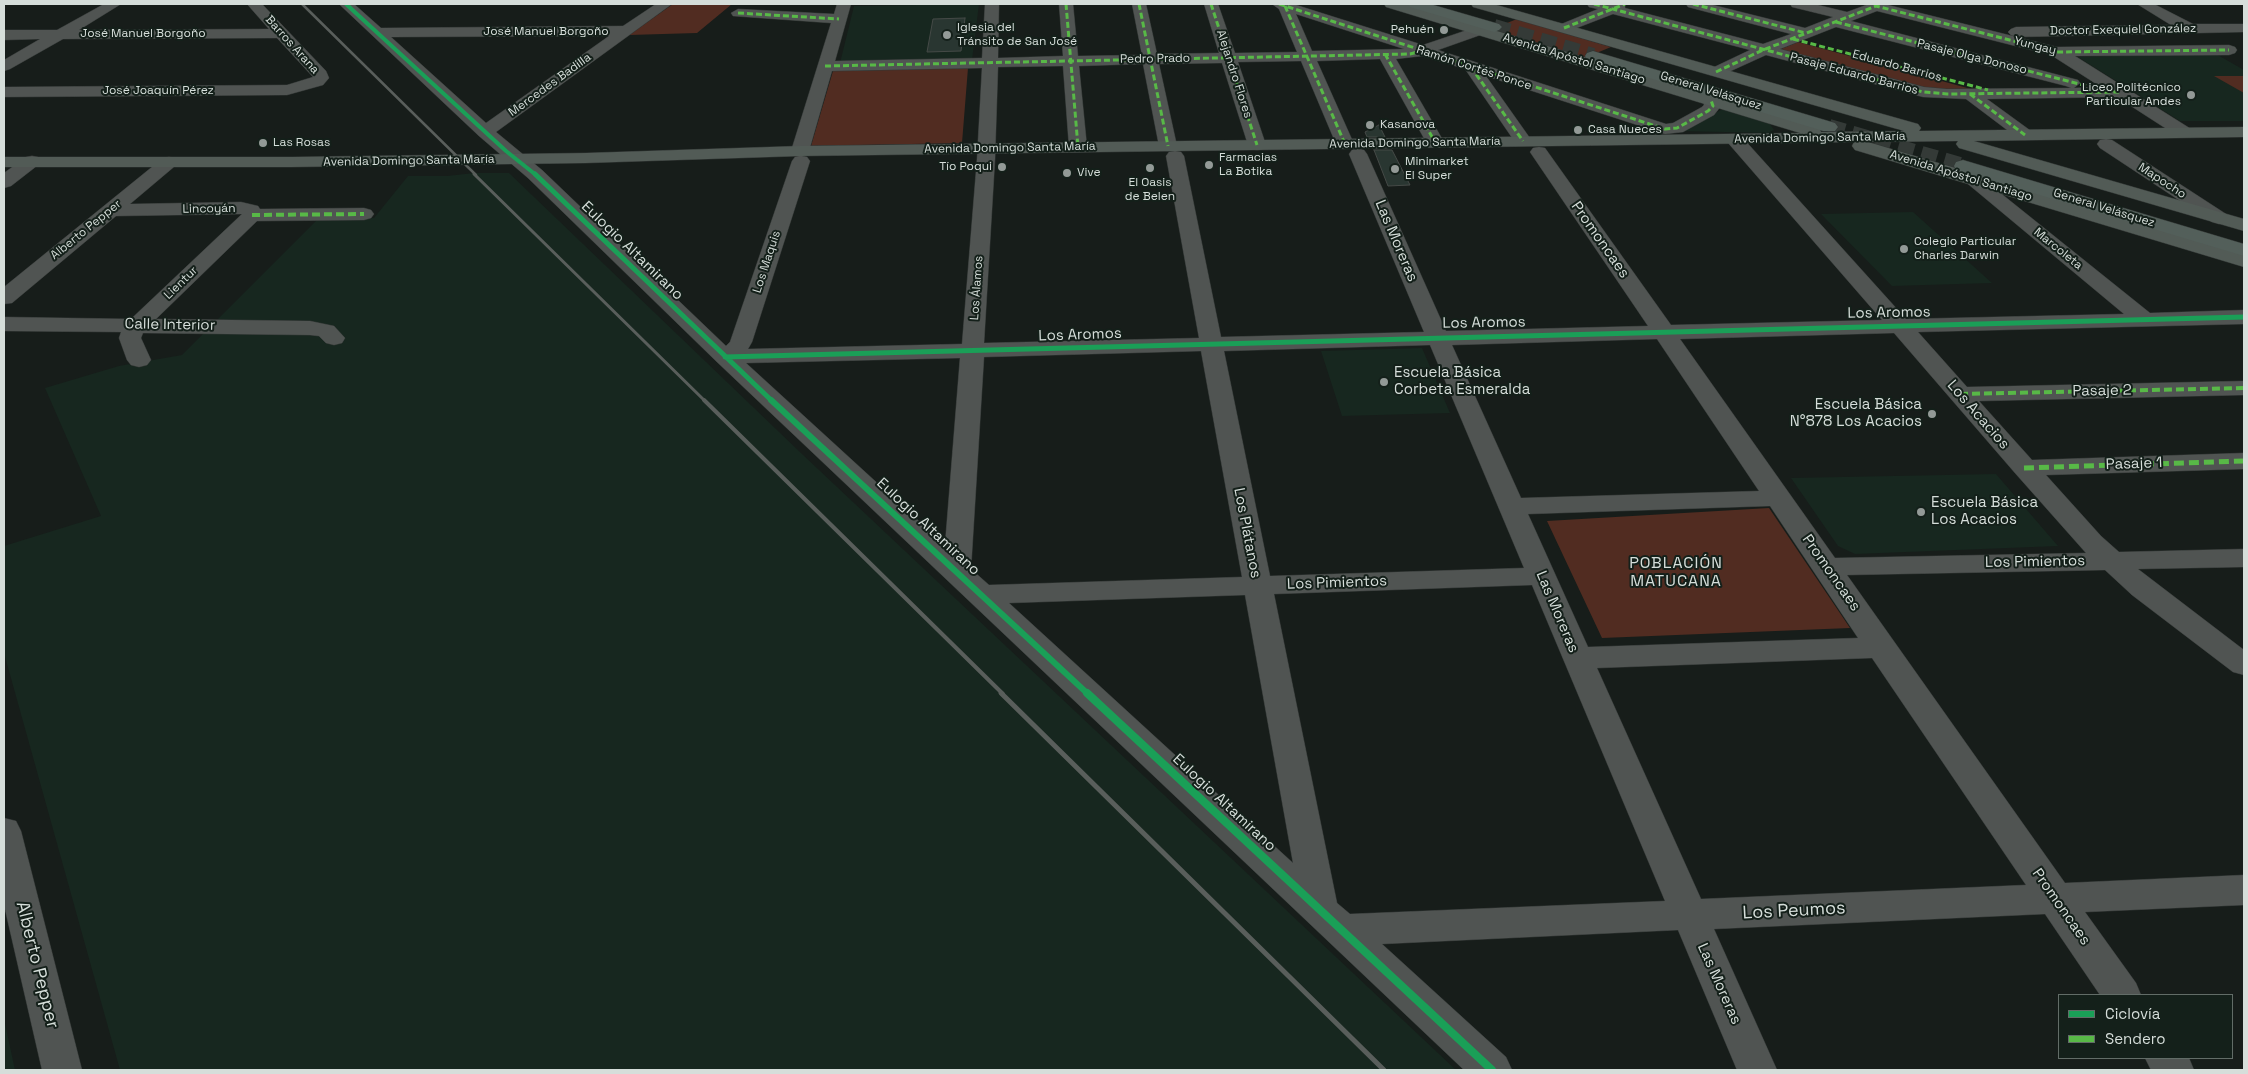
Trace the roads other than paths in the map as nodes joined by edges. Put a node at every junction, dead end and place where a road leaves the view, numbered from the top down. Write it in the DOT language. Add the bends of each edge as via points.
graph roads {
  1 [pos="114,4"];
  2 [pos="254,4"];
  3 [pos="346,4"];
  4 [pos="665,4"];
  5 [pos="992,4"];
  6 [pos="1066,4"];
  7 [pos="1139,4"];
  8 [pos="1211,4"];
  9 [pos="1391,4"];
  10 [pos="1415,4"];
  11 [pos="1454,4"];
  12 [pos="1478,4"];
  13 [pos="1594,4"];
  14 [pos="1692,4"];
  15 [pos="1797,4"];
  16 [pos="2144,4"];
  17 [pos="1282,5"];
  18 [pos="1619,6"];
  19 [pos="842,11"];
  20 [pos="738,13"];
  21 [pos="1512,20"];
  22 [pos="1843,20"];
  23 [pos="1564,28"];
  24 [pos="2244,28"];
  25 [pos="1487,29"];
  26 [pos="2190,29"];
  27 [pos="625,32"];
  28 [pos="282,33"];
  29 [pos="378,33"];
  30 [pos="4,35"];
  31 [pos="60,35"];
  32 [pos="1800,36"];
  33 [pos="2002,38"];
  34 [pos="1610,49"];
  35 [pos="1763,50"];
  36 [pos="2229,50"];
  37 [pos="1422,52"];
  38 [pos="2057,52"];
  39 [pos="1385,54"];
  40 [pos="1307,56"];
  41 [pos="1592,56"];
  42 [pos="1229,58"];
  43 [pos="1150,59"];
  44 [pos="2244,59"];
  45 [pos="1071,61"];
  46 [pos="989,62"];
  47 [pos="4,66"];
  48 [pos="825,66"];
  49 [pos="1471,67"];
  50 [pos="1716,72"];
  51 [pos="311,84"];
  52 [pos="4,92"];
  53 [pos="2114,92"];
  54 [pos="2000,93"];
  55 [pos="1970,94"];
  56 [pos="1711,100"];
  57 [pos="1846,117"];
  58 [pos="1777,120"];
  59 [pos="485,132"];
  60 [pos="1832,132"];
  61 [pos="2244,132"];
  62 [pos="2185,133"];
  63 [pos="2025,135"];
  64 [pos="1939,136"];
  65 [pos="1778,139"];
  66 [pos="2244,141"];
  67 [pos="1434,142"];
  68 [pos="1739,144"];
  69 [pos="2106,144"];
  70 [pos="1256,145"];
  71 [pos="1078,147"];
  72 [pos="1531,147"];
  73 [pos="1866,147"];
  74 [pos="1351,149"];
  75 [pos="1171,151"];
  76 [pos="986,154"];
  77 [pos="800,156"];
  78 [pos="516,159"];
  79 [pos="1971,162"];
  80 [pos="164,167"];
  81 [pos="12,170"];
  82 [pos="2164,182"];
  83 [pos="2120,189"];
  84 [pos="110,210"];
  85 [pos="252,214"];
  86 [pos="364,214"];
  87 [pos="2219,218"];
  88 [pos="2244,225"];
  89 [pos="2244,236"];
  90 [pos="2244,250"];
  91 [pos="2244,262"];
  92 [pos="4,298"];
  93 [pos="2244,317"];
  94 [pos="2144,319"];
  95 [pos="4,324"];
  96 [pos="138,324"];
  97 [pos="1900,326"];
  98 [pos="1663,332"];
  99 [pos="1437,337"];
  100 [pos="334,338"];
  101 [pos="1211,344"];
  102 [pos="973,350"];
  103 [pos="725,357"];
  104 [pos="139,360"];
  105 [pos="2244,388"];
  106 [pos="1960,394"];
  107 [pos="2244,461"];
  108 [pos="2024,468"];
  109 [pos="1778,498"];
  110 [pos="1511,506"];
  111 [pos="2244,558"];
  112 [pos="2110,560"];
  113 [pos="1827,567"];
  114 [pos="957,572"];
  115 [pos="1542,576"];
  116 [pos="1257,586"];
  117 [pos="982,595"];
  118 [pos="1882,647"];
  119 [pos="1577,658"];
  120 [pos="2244,665"];
  121 [pos="4,831"];
  122 [pos="2244,890"];
  123 [pos="2056,899"];
  124 [pos="1689,915"];
  125 [pos="1332,920"];
  126 [pos="2121,994"];
  127 [pos="2166,1059"];
  128 [pos="62,1070"];
  129 [pos="1492,1070"];
  130 [pos="1757,1070"];
  131 [pos="2174,1070"];
  1 -- 31 [label="street"];
  2 -- 28 [label="street, Barros Arana"];
  3 -- 29 [label="street, Eulogio Altamirano"];
  4 -- 27 [label="street, Mercedes Badilla"];
  5 -- 46 [label="street, Los Álamos"];
  6 -- 45 [label="street"];
  7 -- 43 [label="street, Los Plátanos"];
  8 -- 42 [label="street, Alejandro Flores"];
  9 -- 25 [label="main road, Avenida Apóstol Santiago"];
  10 -- 25 [label="highway"];
  11 -- 21 [label="highway"];
  12 -- 23 [label="main road, Avenida Apóstol Santiago"];
  13 -- 18 [label="street, Pasaje Eduardo Barrios"];
  14 -- 32 [label="street, Eduardo Barrios"];
  15 -- 22 [label="street, Pasaje Olga Donoso"];
  16 -- 26 [label="street"];
  17 -- 37 [label="street, Ramón Cortés Ponce"];
  17 -- 40 [label="street, Las Moreras"];
  18 -- 23 [label="street"];
  18 -- 35 [label="street, Pasaje Eduardo Barrios"];
  19 -- 20 [label="street"];
  19 -- 48 [label="street, Los Maquis"];
  22 -- 32 [label="street"];
  22 -- 33 [label="street, Yungay" via="1876,6"];
  22 -- 53 [label="street, Pasaje Olga Donoso"];
  23 -- 50 [label="main road, Avenida Apóstol Santiago"];
  24 -- 26 [label="street, Doctor Exequiel González"];
  25 -- 37 [label="street, Pedro Prado"];
  25 -- 56 [label="main road, Avenida Apóstol Santiago"];
  26 -- 33 [label="street, Doctor Exequiel González" via="2020,31"];
  26 -- 36 [label="street"];
  27 -- 29 [label="street, José Manuel Borgoño"];
  27 -- 59 [label="street, Mercedes Badilla"];
  28 -- 31 [label="street, José Manuel Borgoño"];
  28 -- 51 [label="street, Barros Arana" via="320,74 321,78"];
  29 -- 59 [label="street, Eulogio Altamirano"];
  30 -- 31 [label="street, José Manuel Borgoño"];
  31 -- 47 [label="street"];
  32 -- 35 [label="street"];
  32 -- 54 [label="street, Eduardo Barrios"];
  33 -- 38 [label="street, Yungay"];
  34 -- 57 [label="highway, General Velásquez"];
  35 -- 50 [label="street"];
  35 -- 55 [label="street, Pasaje Eduardo Barrios" via="1922,92"];
  36 -- 38 [label="street, Yungay"];
  36 -- 44 [label="street"];
  37 -- 39 [label="street, Pedro Prado"];
  37 -- 49 [label="street, Ramón Cortés Ponce"];
  38 -- 53 [label="street"];
  39 -- 40 [label="street, Pedro Prado"];
  39 -- 67 [label="street"];
  40 -- 42 [label="street, Pedro Prado"];
  40 -- 74 [label="street, Las Moreras"];
  41 -- 60 [label="highway, General Velásquez"];
  42 -- 43 [label="street, Pedro Prado"];
  42 -- 70 [label="street, Alejandro Flores"];
  43 -- 45 [label="street, Pedro Prado"];
  43 -- 75 [label="street, Los Plátanos"];
  45 -- 46 [label="street, Pedro Prado"];
  45 -- 71 [label="street"];
  46 -- 48 [label="street, Pedro Prado"];
  46 -- 76 [label="street, Los Álamos"];
  48 -- 77 [label="street, Los Maquis"];
  49 -- 56 [label="street, Ramón Cortés Ponce" via="1670,129 1678,128 1708,111 1713,106"];
  49 -- 72 [label="street, Promoncaes"];
  50 -- 64 [label="main road, Avenida Apóstol Santiago"];
  51 -- 52 [label="street, José Joaquín Pérez" via="287,90"];
  53 -- 54 [label="street, Pasaje Eduardo Barrios"];
  53 -- 62 [label="street"];
  54 -- 55 [label="street, Pasaje Eduardo Barrios"];
  55 -- 63 [label="street"];
  56 -- 58 [label="main road, Avenida Apóstol Santiago"];
  58 -- 60 [label="main road, Avenida Apóstol Santiago"];
  58 -- 65 [label="main road" via="1786,131"];
  59 -- 78 [label="street, Eulogio Altamirano"];
  60 -- 64 [label="main road, Avenida Domingo Santa María"];
  60 -- 65 [label="main road, Avenida Domingo Santa María"];
  60 -- 73 [label="main road, Avenida Apóstol Santiago"];
  61 -- 62 [label="main road, Avenida Domingo Santa María"];
  62 -- 63 [label="main road, Avenida Domingo Santa María"];
  63 -- 64 [label="main road, Avenida Domingo Santa María"];
  64 -- 79 [label="main road, Avenida Apóstol Santiago"];
  65 -- 68 [label="main road, Avenida Domingo Santa María"];
  66 -- 69 [label="main road, Avenida Domingo Santa María"];
  67 -- 72 [label="main road, Avenida Domingo Santa María"];
  67 -- 74 [label="main road, Avenida Domingo Santa María"];
  68 -- 72 [label="main road, Avenida Domingo Santa María"];
  68 -- 73 [label="main road, Avenida Domingo Santa María"];
  68 -- 97 [label="street, Los Acacios"];
  69 -- 79 [label="main road, Avenida Domingo Santa María"];
  69 -- 82 [label="street, Mapocho"];
  70 -- 74 [label="main road, Avenida Domingo Santa María"];
  70 -- 75 [label="main road, Avenida Domingo Santa María"];
  71 -- 75 [label="main road, Avenida Domingo Santa María"];
  71 -- 76 [label="main road, Avenida Domingo Santa María"];
  72 -- 74 [label="main road, Avenida Domingo Santa María"];
  72 -- 98 [label="street, Promoncaes"];
  73 -- 79 [label="main road, Avenida Apóstol Santiago"];
  73 -- 79 [label="main road, Avenida Domingo Santa María"];
  74 -- 75 [label="main road, Avenida Domingo Santa María"];
  74 -- 99 [label="street, Las Moreras"];
  75 -- 76 [label="main road, Avenida Domingo Santa María"];
  75 -- 101 [label="street, Los Plátanos"];
  76 -- 77 [label="main road, Avenida Domingo Santa María"];
  76 -- 102 [label="street, Los Álamos"];
  77 -- 78 [label="main road, Avenida Domingo Santa María"];
  77 -- 103 [label="street, Los Maquis" via="741,342 737,350"];
  78 -- 80 [label="main road, Avenida Domingo Santa María"];
  78 -- 103 [label="street, Eulogio Altamirano"];
  79 -- 83 [label="main road, Avenida Apóstol Santiago"];
  79 -- 89 [label="highway, General Velásquez"];
  79 -- 90 [label="highway, General Velásquez"];
  79 -- 91 [label="main road, Avenida Apóstol Santiago"];
  79 -- 94 [label="street, Marcoleta"];
  80 -- 81 [label="main road, Avenida Domingo Santa María"];
  80 -- 84 [label="street, Alberto Pepper"];
  82 -- 83 [label="main road" via="2152,189"];
  82 -- 87 [label="street, Mapocho"];
  83 -- 87 [label="main road, Avenida Apóstol Santiago"];
  84 -- 85 [label="street, Lincoyán" via="241,208 251,210"];
  84 -- 92 [label="street, Alberto Pepper"];
  85 -- 86 [label="street, Lincoyán"];
  85 -- 96 [label="street, Lientur"];
  87 -- 88 [label="main road, Avenida Apóstol Santiago"];
  93 -- 94 [label="street, Los Aromos"];
  94 -- 97 [label="street, Los Aromos"];
  95 -- 96 [label="street, Calle Interior"];
  96 -- 100 [label="street, Calle Interior" via="310,328 326,331"];
  96 -- 104 [label="street" via="130,338"];
  97 -- 98 [label="street, Los Aromos"];
  97 -- 106 [label="street, Los Acacios"];
  98 -- 99 [label="street, Los Aromos"];
  98 -- 109 [label="street, Promoncaes"];
  99 -- 101 [label="street, Los Aromos"];
  99 -- 110 [label="street, Las Moreras"];
  101 -- 102 [label="street, Los Aromos"];
  101 -- 116 [label="street, Los Plátanos"];
  102 -- 103 [label="street, Los Aromos"];
  102 -- 114 [label="street, Los Álamos"];
  103 -- 114 [label="street, Eulogio Altamirano"];
  105 -- 106 [label="street, Pasaje 2"];
  106 -- 108 [label="street, Los Acacios"];
  107 -- 108 [label="street, Pasaje 1"];
  108 -- 112 [label="street, Los Acacios"];
  109 -- 110 [label="street"];
  109 -- 113 [label="street, Promoncaes"];
  110 -- 115 [label="street, Las Moreras"];
  111 -- 112 [label="street, Los Pimientos"];
  112 -- 113 [label="street, Los Pimientos"];
  112 -- 120 [label="street, Los Acacios" via="2163,605"];
  113 -- 118 [label="street, Promoncaes"];
  114 -- 117 [label="street, Eulogio Altamirano"];
  115 -- 116 [label="street, Los Pimientos"];
  115 -- 119 [label="street, Las Moreras"];
  116 -- 117 [label="street, Los Pimientos"];
  116 -- 125 [label="street, Los Plátanos"];
  117 -- 125 [label="street, Eulogio Altamirano"];
  118 -- 119 [label="street"];
  118 -- 123 [label="street, Promoncaes"];
  119 -- 124 [label="street, Las Moreras"];
  121 -- 128 [label="street, Alberto Pepper"];
  122 -- 123 [label="street, Los Peumos"];
  123 -- 124 [label="street, Los Peumos"];
  123 -- 126 [label="street, Promoncaes"];
  124 -- 125 [label="street, Los Peumos"];
  124 -- 130 [label="street, Las Moreras"];
  125 -- 129 [label="street, Eulogio Altamirano"];
  127 -- 131 [label="street"];
}
